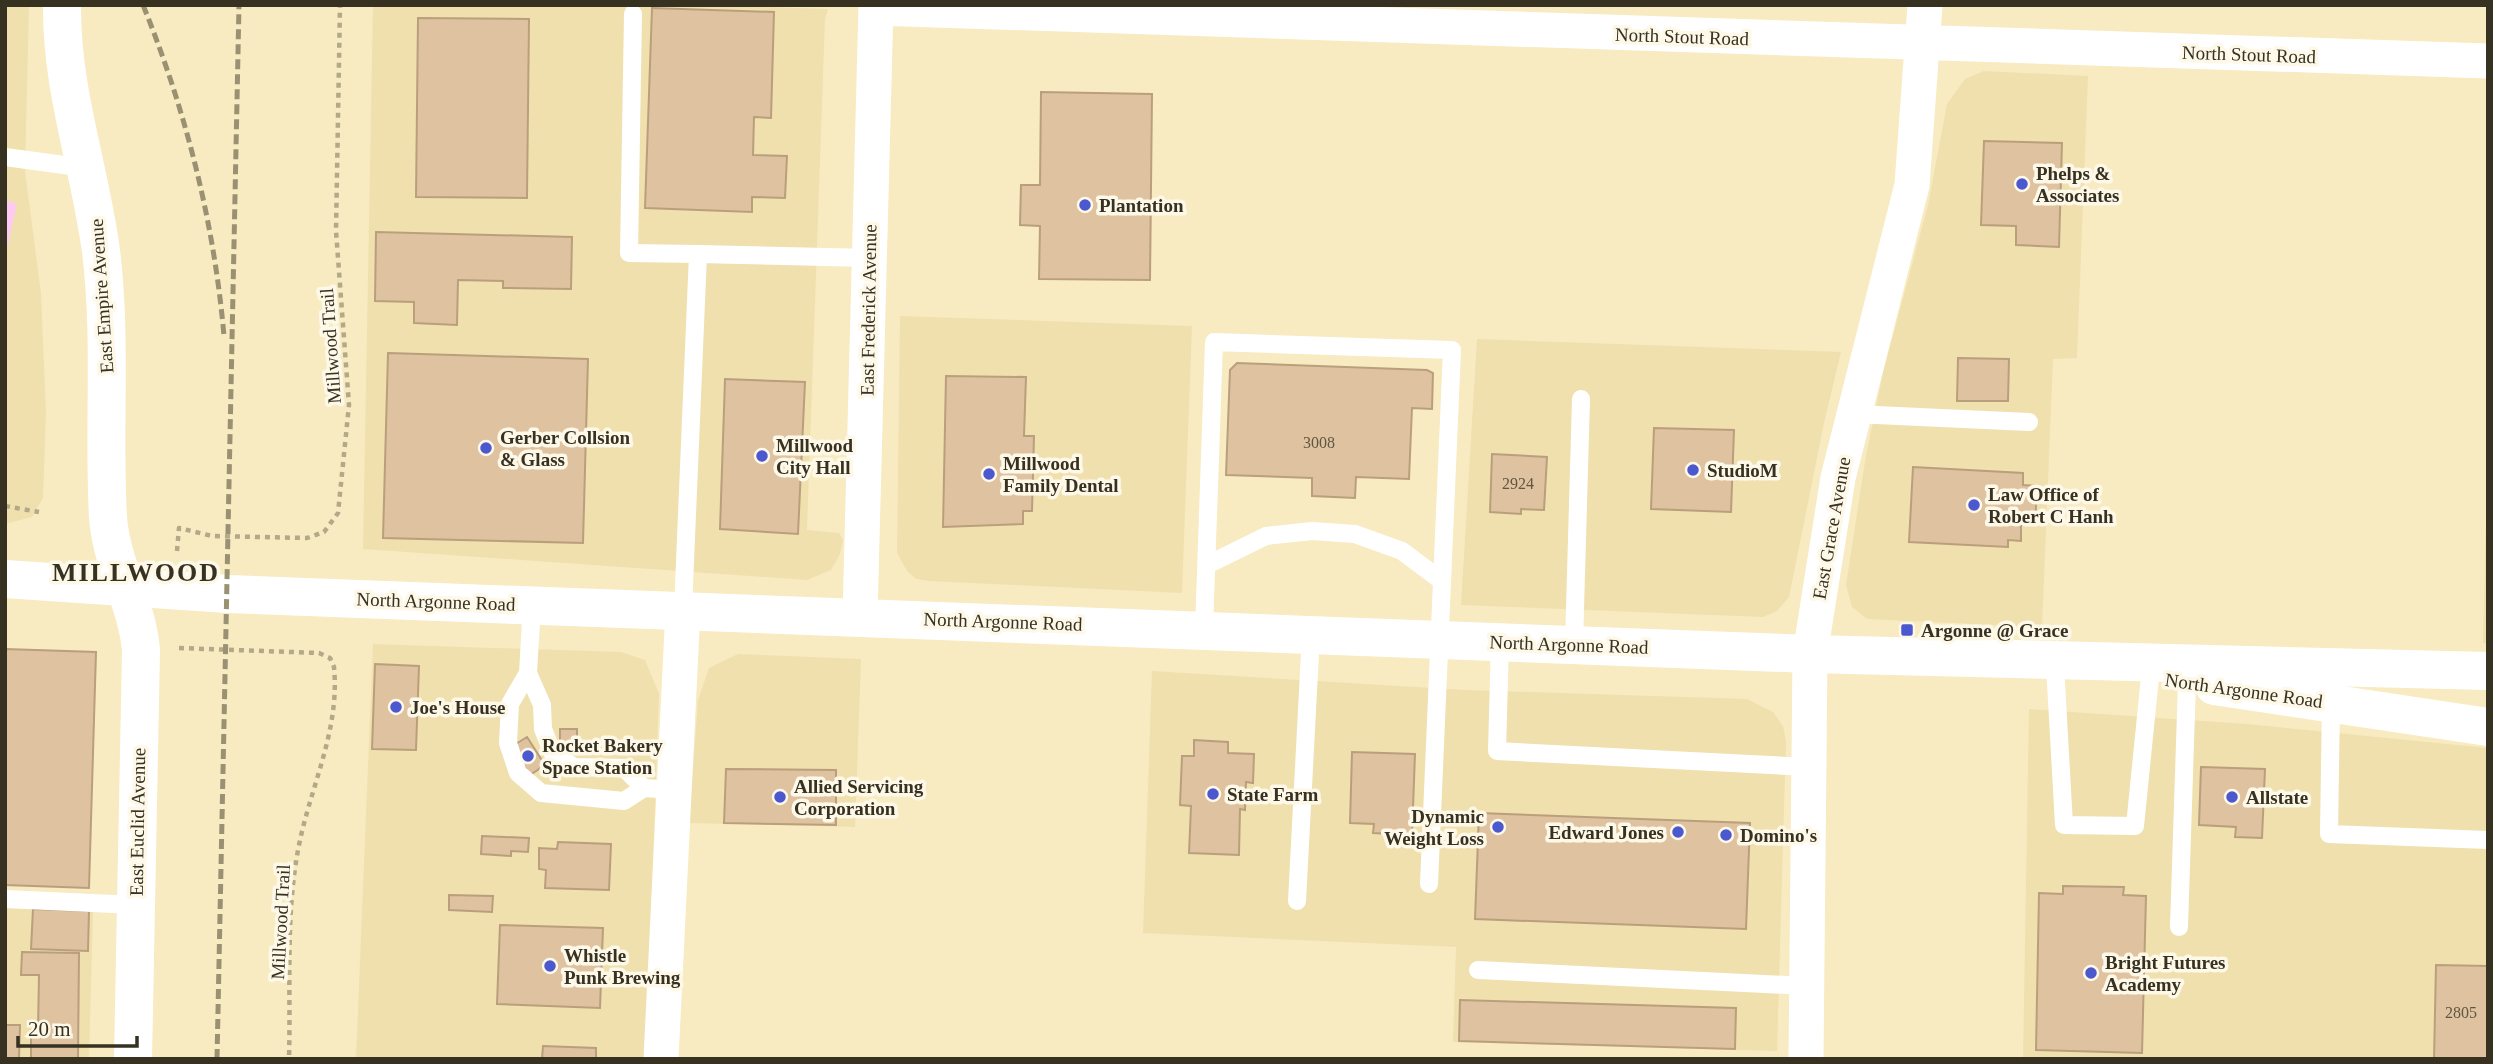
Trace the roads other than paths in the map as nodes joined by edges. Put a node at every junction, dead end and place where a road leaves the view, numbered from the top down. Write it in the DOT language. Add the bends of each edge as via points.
graph roads {
  1 [pos="62,5"];
  2 [pos="1925,5"];
  3 [pos="876,7"];
  4 [pos="633,14"];
  5 [pos="1924,44"];
  6 [pos="2488,61"];
  7 [pos="5,157"];
  8 [pos="86,168"];
  9 [pos="698,254"];
  10 [pos="869,258"];
  11 [pos="1581,399"];
  12 [pos="1854,414"];
  13 [pos="2029,422"];
  14 [pos="1207,565"];
  15 [pos="5,579"];
  16 [pos="1442,581"];
  17 [pos="127,587"];
  18 [pos="531,604"];
  19 [pos="683,610"];
  20 [pos="860,616"];
  21 [pos="1204,629"];
  22 [pos="1311,634"];
  23 [pos="1440,639"];
  24 [pos="1500,641"];
  25 [pos="1574,644"];
  26 [pos="1810,654"];
  27 [pos="2000,658"];
  28 [pos="2055,665"];
  29 [pos="2488,671"];
  30 [pos="528,673"];
  31 [pos="2169,680"];
  32 [pos="2331,701"];
  33 [pos="2488,727"];
  34 [pos="1808,767"];
  35 [pos="659,789"];
  36 [pos="2488,840"];
  37 [pos="1429,884"];
  38 [pos="5,900"];
  39 [pos="1297,901"];
  40 [pos="135,905"];
  41 [pos="2179,927"];
  42 [pos="1478,970"];
  43 [pos="1807,986"];
  44 [pos="133,1059"];
  45 [pos="661,1059"];
  46 [pos="1805,1059"];
  1 -- 8 [label="main road, East Empire Avenue" via="67,83"];
  2 -- 5 [label="street, East Grace Avenue"];
  3 -- 5 [label="street, North Stout Road"];
  3 -- 10 [label="street, East Frederick Avenue"];
  4 -- 9 [label="lane" via="628,253"];
  5 -- 6 [label="street, North Stout Road"];
  5 -- 12 [label="street, East Grace Avenue" via="1912,186"];
  7 -- 8 [label="lane"];
  8 -- 17 [label="main road, East Empire Avenue" via="104,288 108,518"];
  9 -- 10 [label="lane"];
  9 -- 19 [label="lane"];
  10 -- 20 [label="street, East Frederick Avenue"];
  11 -- 25 [label="lane"];
  12 -- 13 [label="lane"];
  12 -- 26 [label="street, East Grace Avenue" via="1838,478"];
  14 -- 16 [label="lane" via="1266,536 1312,531 1354,534 1402,551"];
  14 -- 16 [label="lane" via="1214,342 1452,350"];
  14 -- 21 [label="lane"];
  15 -- 17 [label="main road, North Argonne Road"];
  16 -- 23 [label="lane"];
  17 -- 18 [label="main road, North Argonne Road"];
  17 -- 40 [label="main road, East Euclid Avenue" via="140,626 142,650"];
  18 -- 19 [label="main road, North Argonne Road"];
  18 -- 30 [label="lane"];
  19 -- 20 [label="main road, North Argonne Road"];
  19 -- 35 [label="street"];
  20 -- 21 [label="main road, North Argonne Road"];
  21 -- 22 [label="main road, North Argonne Road"];
  22 -- 23 [label="main road, North Argonne Road"];
  22 -- 39 [label="lane"];
  23 -- 24 [label="main road, North Argonne Road"];
  23 -- 37 [label="lane"];
  24 -- 25 [label="main road, North Argonne Road"];
  24 -- 34 [label="lane" via="1497,751"];
  25 -- 26 [label="main road, North Argonne Road"];
  26 -- 27 [label="main road, North Argonne Road"];
  26 -- 34 [label="street, East Grace Avenue"];
  27 -- 28 [label="main road, North Argonne Road"];
  27 -- 29 [label="main road, North Argonne Road"];
  28 -- 31 [label="main road, North Argonne Road"];
  28 -- 31 [label="lane" via="2064,825 2135,825"];
  30 -- 35 [label="lane" via="542,705 543,729 554,754 574,767 624,768"];
  30 -- 35 [label="lane" via="510,704 508,743 518,773 541,793 624,801"];
  31 -- 32 [label="main road, North Argonne Road"];
  31 -- 41 [label="lane"];
  32 -- 33 [label="main road, North Argonne Road"];
  32 -- 36 [label="lane" via="2329,834"];
  34 -- 43 [label="street, East Grace Avenue"];
  35 -- 45 [label="street"];
  38 -- 40 [label="lane"];
  40 -- 44 [label="main road, East Euclid Avenue"];
  42 -- 43 [label="lane"];
  43 -- 46 [label="street, East Grace Avenue"];
}
